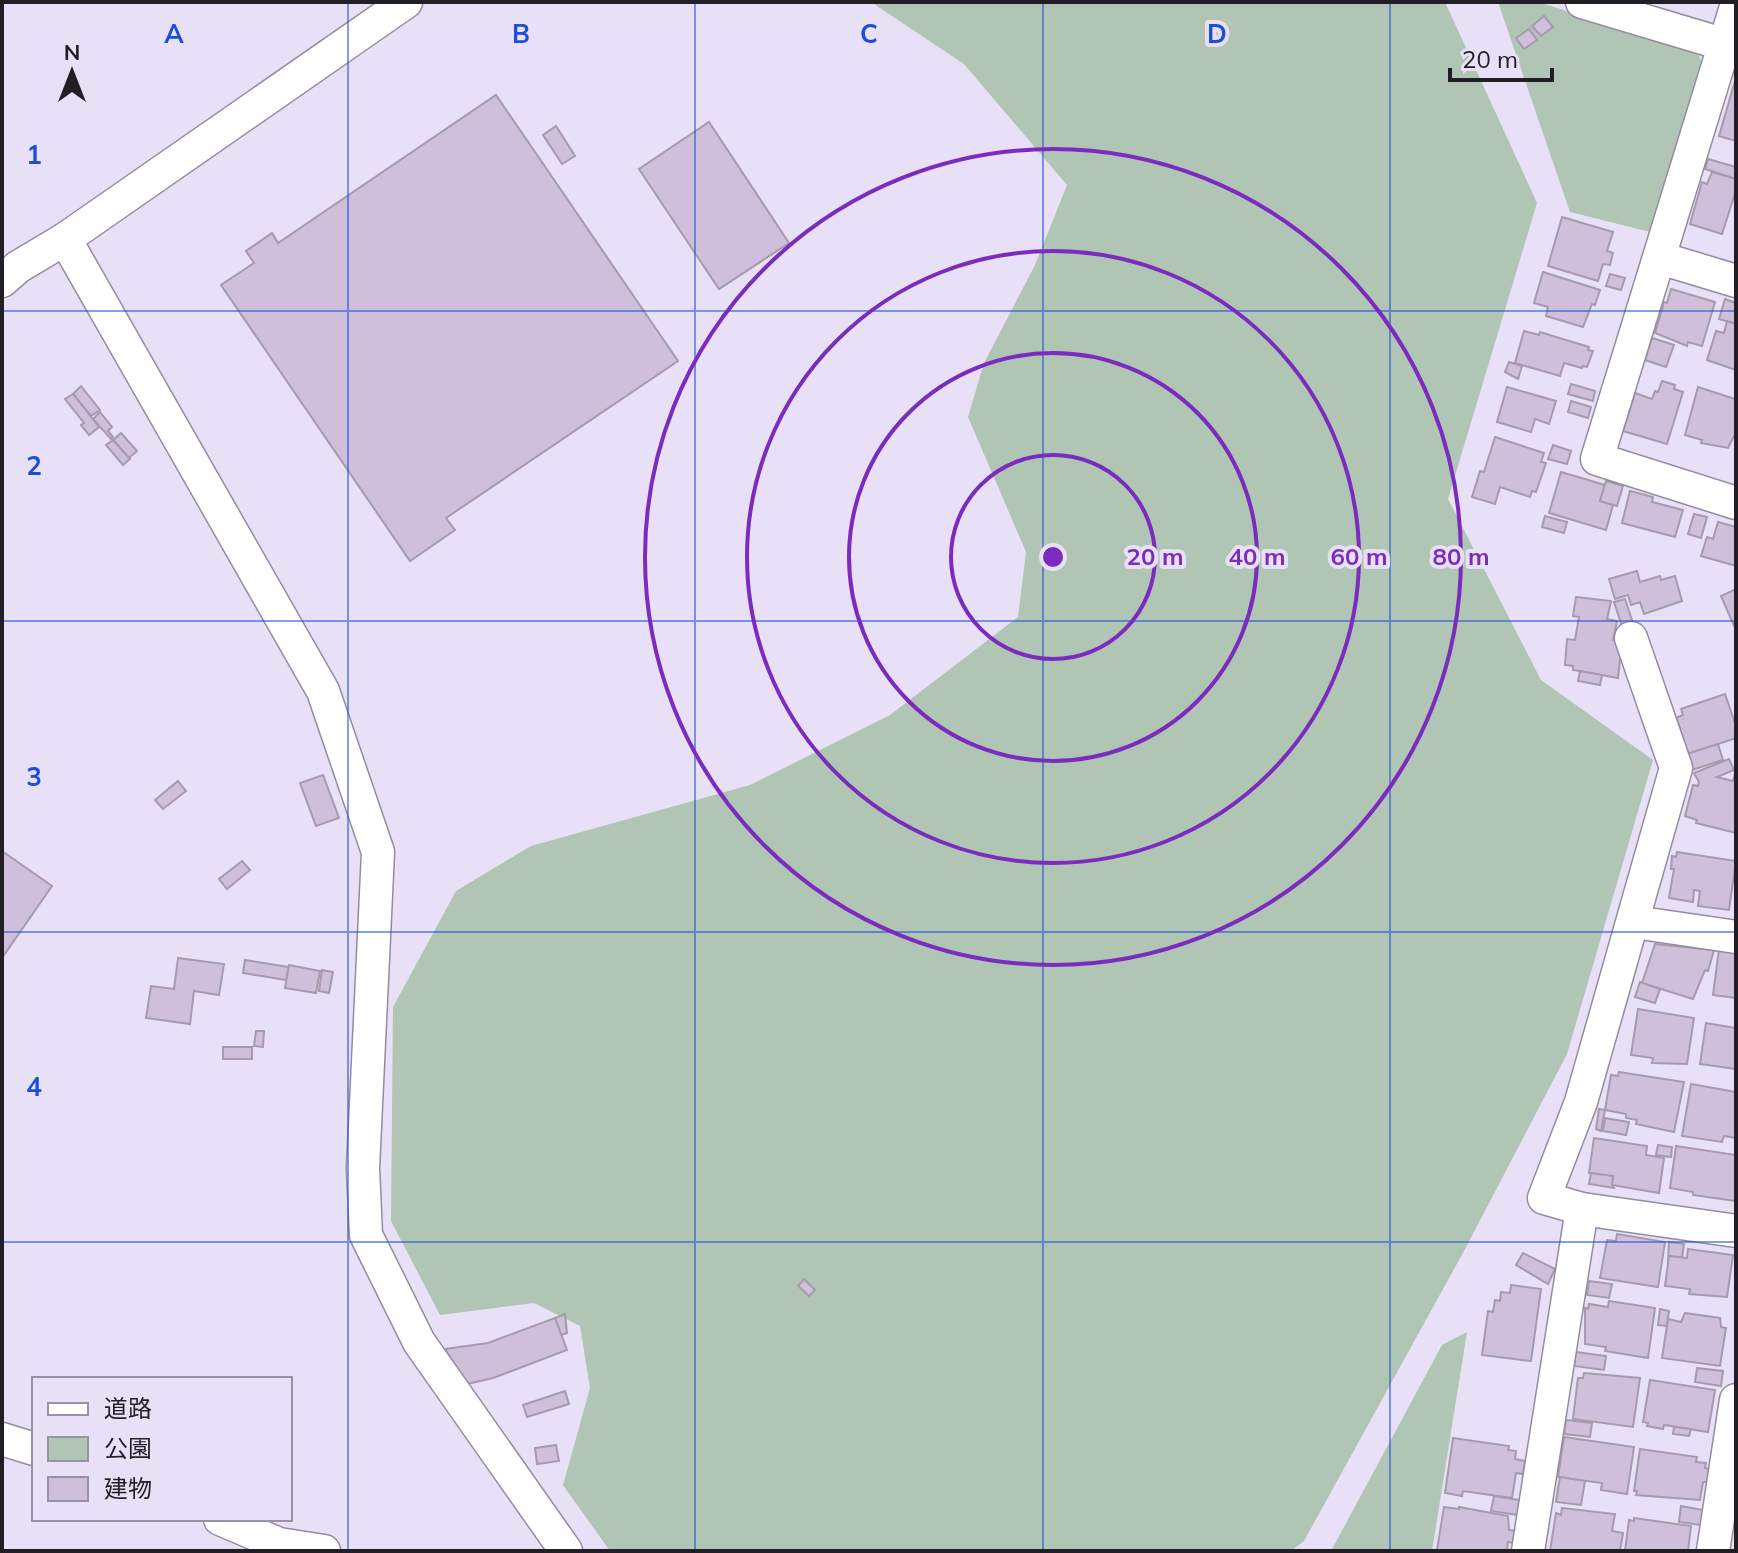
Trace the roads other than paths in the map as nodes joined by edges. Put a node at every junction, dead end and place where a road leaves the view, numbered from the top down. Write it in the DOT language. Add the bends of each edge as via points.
graph roads {
  1 [pos="406,2"];
  2 [pos="1582,2"];
  3 [pos="1736,7"];
  4 [pos="1730,46"];
  5 [pos="65,239"];
  6 [pos="1660,258"];
  7 [pos="2,281"];
  8 [pos="1736,281"];
  9 [pos="1736,503"];
  10 [pos="1631,638"];
  11 [pos="1634,922"];
  12 [pos="1736,937"];
  13 [pos="1582,1209"];
  14 [pos="1736,1231"];
  15 [pos="1736,1400"];
  16 [pos="2,1439"];
  17 [pos="32,1448"];
  18 [pos="225,1521"];
  19 [pos="324,1551"];
  20 [pos="566,1551"];
  21 [pos="1528,1551"];
  22 [pos="1713,1551"];
  1 -- 5 [label="street"];
  2 -- 4 [label="street"];
  3 -- 4 [label="street"];
  4 -- 6 [label="street"];
  5 -- 7 [label="street"];
  5 -- 20 [label="street" via="323,691 378,852 363,1168 366,1235 419,1342"];
  6 -- 8 [label="street"];
  6 -- 9 [label="street" via="1597,459"];
  10 -- 11 [label="street" via="1676,768"];
  11 -- 12 [label="street"];
  11 -- 13 [label="street" via="1581,1102 1544,1198"];
  13 -- 14 [label="street"];
  13 -- 21 [label="street"];
  15 -- 22 [label="street"];
  16 -- 17 [label="street"];
  18 -- 19 [label="street" via="279,1544"];
}
